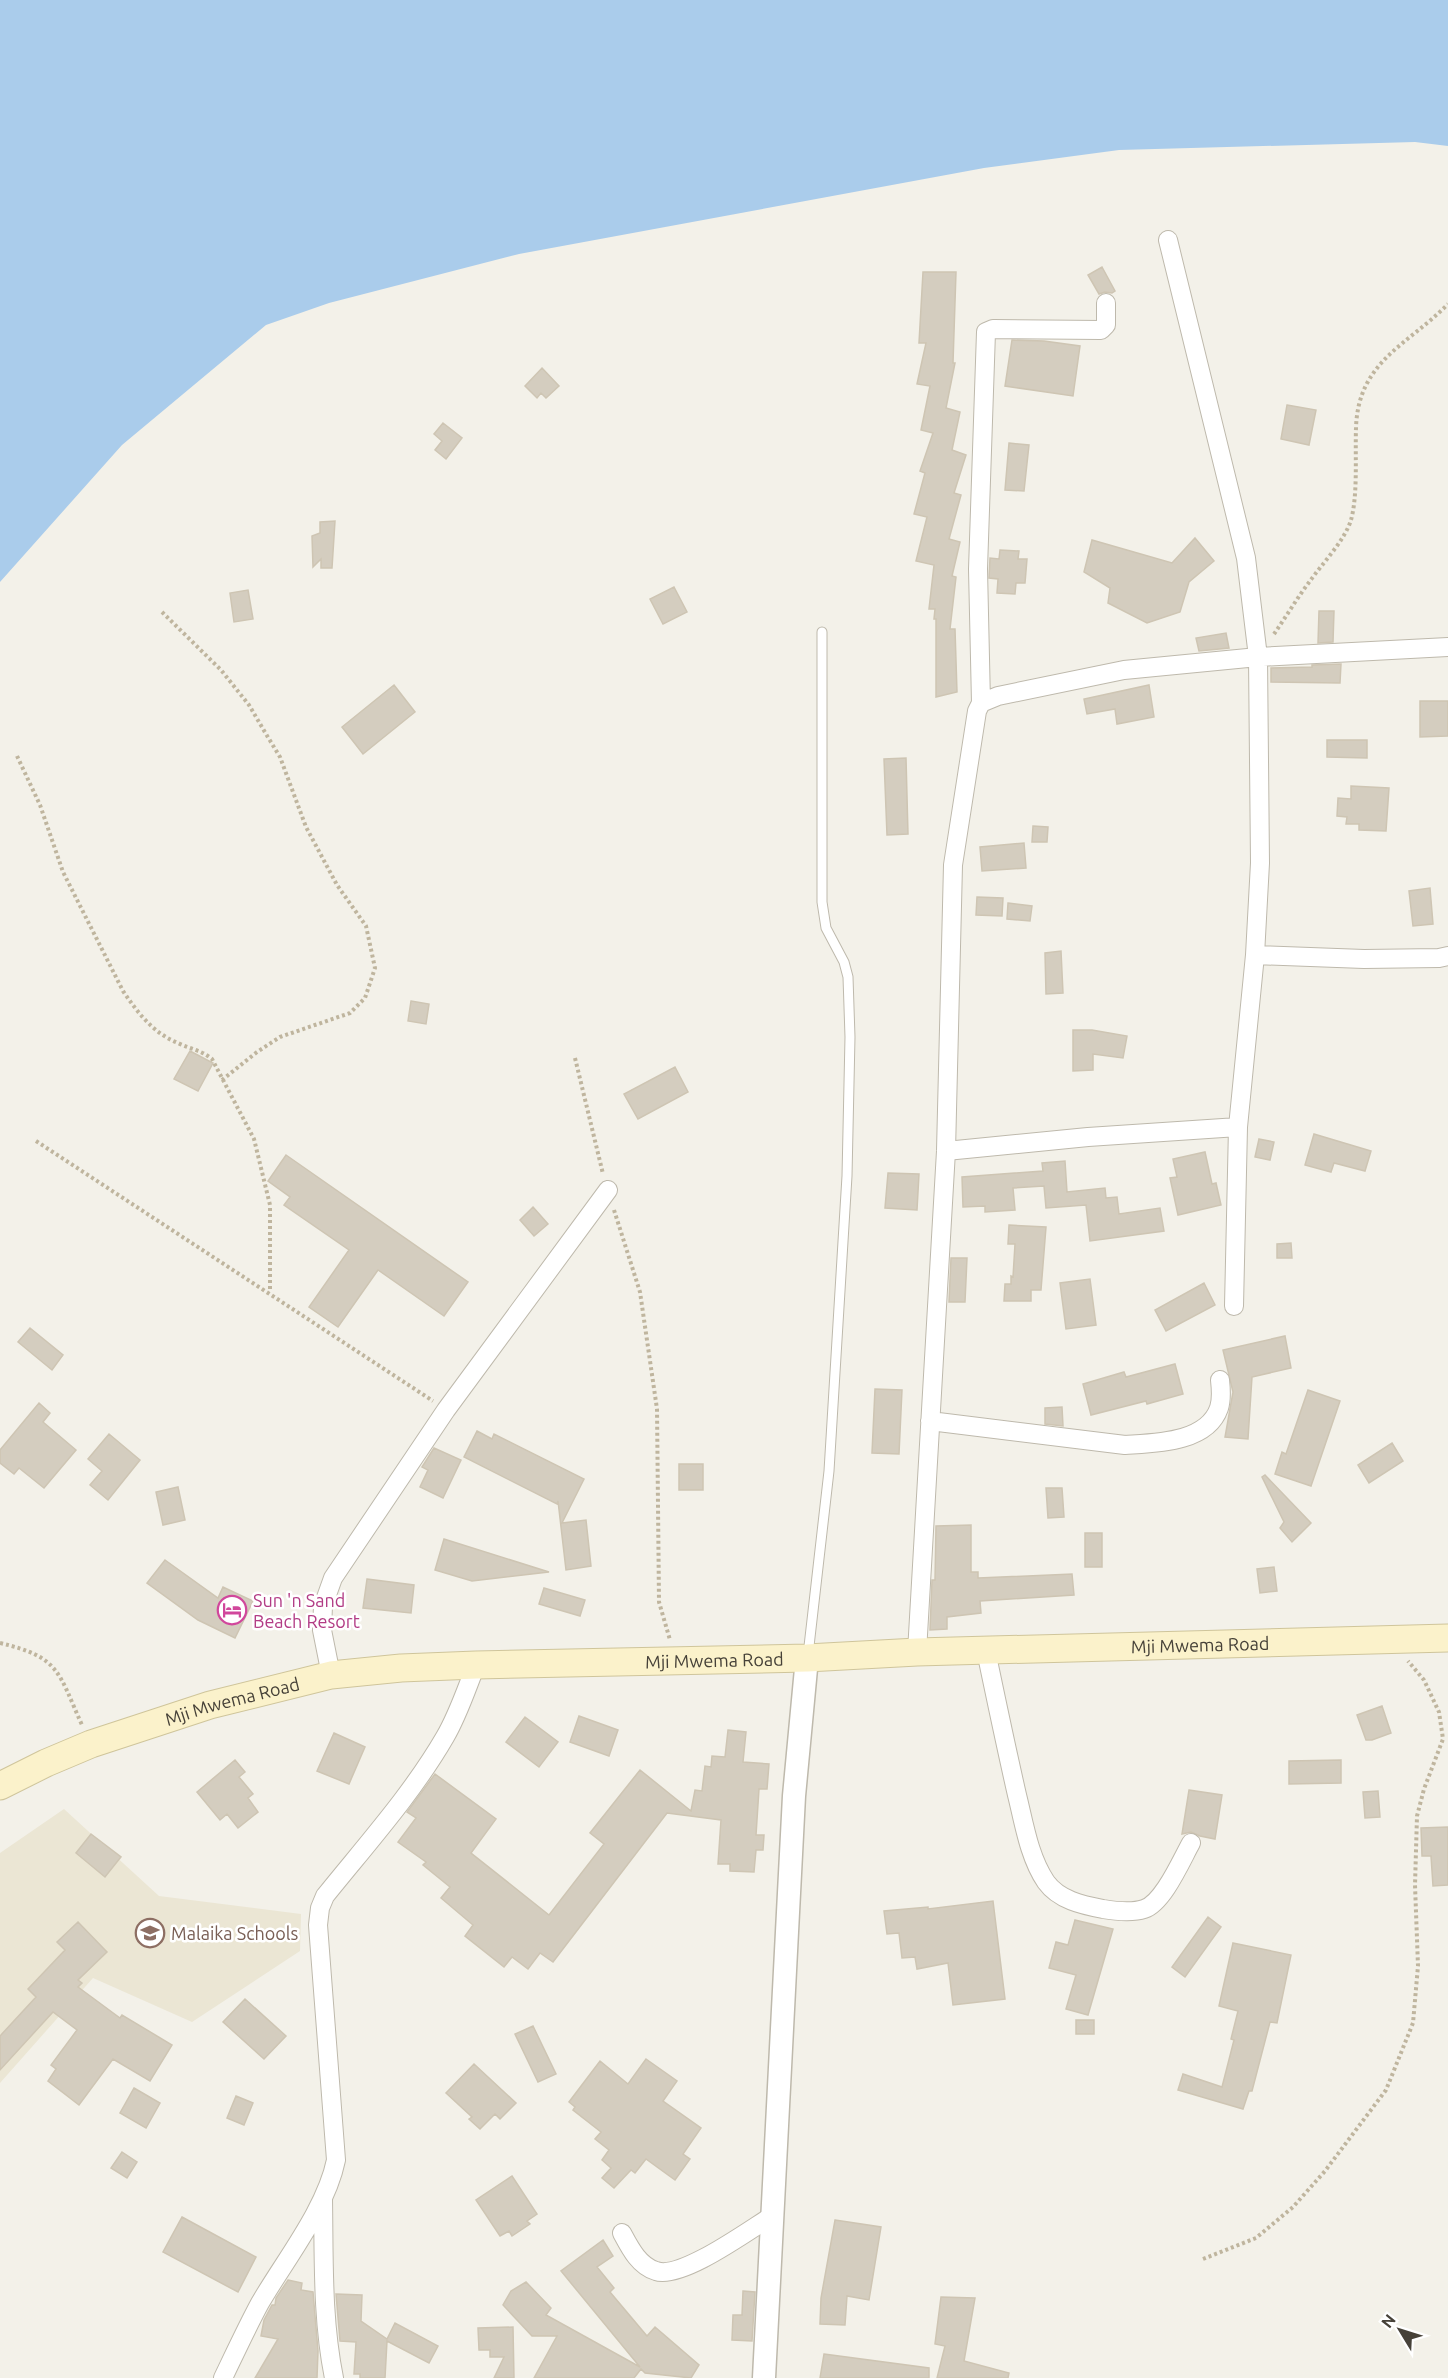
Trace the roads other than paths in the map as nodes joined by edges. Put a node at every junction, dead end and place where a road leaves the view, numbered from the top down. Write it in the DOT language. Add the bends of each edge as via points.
graph roads {
  1 [pos="1168,240"];
  2 [pos="1106,303"];
  3 [pos="822,633"];
  4 [pos="1448,647"];
  5 [pos="1258,657"];
  6 [pos="981,704"];
  7 [pos="1255,956"];
  8 [pos="1448,956"];
  9 [pos="1238,1127"];
  10 [pos="946,1151"];
  11 [pos="608,1190"];
  12 [pos="1234,1306"];
  13 [pos="1220,1380"];
  14 [pos="930,1421"];
  15 [pos="1448,1638"];
  16 [pos="986,1651"];
  17 [pos="917,1652"];
  18 [pos="807,1658"];
  19 [pos="476,1665"];
  20 [pos="331,1675"];
  21 [pos="0,1786"];
  22 [pos="1191,1843"];
  23 [pos="323,2199"];
  24 [pos="772,2216"];
  25 [pos="622,2234"];
  26 [pos="223,2378"];
  27 [pos="334,2378"];
  28 [pos="764,2378"];
  1 -- 5 [label="street" via="1246,558"];
  2 -- 6 [label="street" via="1106,325 1101,330 987,332 978,569"];
  3 -- 18 [label="lane" via="822,902 826,928 848,977 850,1037 847,1176 829,1471"];
  4 -- 5 [label="street"];
  5 -- 6 [label="street" via="1124,670 998,696"];
  5 -- 7 [label="street" via="1260,852"];
  6 -- 10 [label="street" via="953,865"];
  7 -- 8 [label="street" via="1364,960"];
  7 -- 9 [label="street"];
  9 -- 10 [label="street"];
  9 -- 12 [label="street"];
  10 -- 14 [label="street"];
  11 -- 20 [label="street" via="446,1410 333,1578 322,1606 322,1630"];
  13 -- 14 [label="street" via="1219,1410 1209,1424 1180,1439 1125,1445"];
  14 -- 17 [label="street"];
  15 -- 16 [label="main road, Mji Mwema Road"];
  16 -- 17 [label="main road, Mji Mwema Road"];
  16 -- 22 [label="street" via="1026,1834 1047,1883 1061,1896 1081,1905 1143,1910 1163,1892"];
  17 -- 18 [label="main road, Mji Mwema Road"];
  18 -- 19 [label="main road, Mji Mwema Road"];
  18 -- 24 [label="street" via="794,1796"];
  19 -- 20 [label="main road, Mji Mwema Road"];
  19 -- 23 [label="street" via="445,1737 325,1896 320,1908 318,1936 336,2160"];
  20 -- 21 [label="main road, Mji Mwema Road" via="210,1705 91,1744"];
  23 -- 26 [label="street" via="259,2305"];
  23 -- 27 [label="street" via="324,2300 327,2347"];
  24 -- 25 [label="street" via="674,2272 649,2269"];
  24 -- 28 [label="street"];
}
